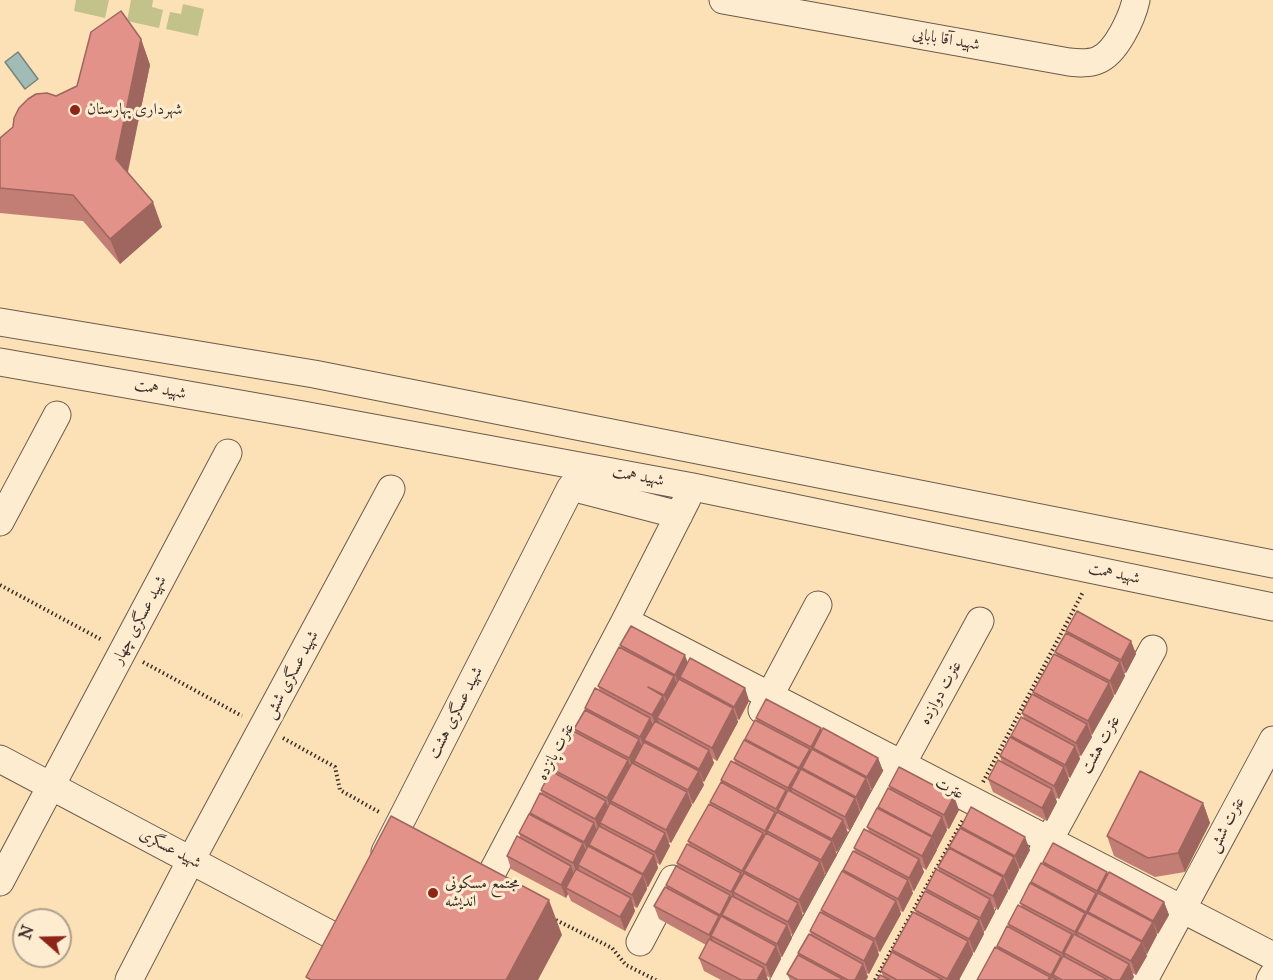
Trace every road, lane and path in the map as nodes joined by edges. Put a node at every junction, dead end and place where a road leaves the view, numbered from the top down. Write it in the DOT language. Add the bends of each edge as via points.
graph roads {
  1 [pos="723,0"];
  2 [pos="1136,0"];
  3 [pos="0,322"];
  4 [pos="0,362"];
  5 [pos="314,374"];
  6 [pos="57,415"];
  7 [pos="303,415"];
  8 [pos="228,453"];
  9 [pos="693,487"];
  10 [pos="392,489"];
  11 [pos="679,515"];
  12 [pos="1037,517"];
  13 [pos="0,522"];
  14 [pos="1030,556"];
  15 [pos="1273,564"];
  16 [pos="1094,570"];
  17 [pos="0,585"];
  18 [pos="818,605"];
  19 [pos="1273,607"];
  20 [pos="625,621"];
  21 [pos="980,621"];
  22 [pos="1153,649"];
  23 [pos="123,652"];
  24 [pos="770,696"];
  25 [pos="263,728"];
  26 [pos="748,737"];
  27 [pos="1273,740"];
  28 [pos="0,759"];
  29 [pos="901,764"];
  30 [pos="52,786"];
  31 [pos="973,801"];
  32 [pos="400,824"];
  33 [pos="1048,840"];
  34 [pos="190,860"];
  35 [pos="683,860"];
  36 [pos="371,877"];
  37 [pos="0,882"];
  38 [pos="486,884"];
  39 [pos="1182,909"];
  40 [pos="549,916"];
  41 [pos="339,939"];
  42 [pos="640,942"];
  43 [pos="1273,957"];
  44 [pos="1273,975"];
  45 [pos="129,980"];
  46 [pos="656,980"];
  47 [pos="784,980"];
  48 [pos="875,980"];
  49 [pos="973,980"];
  50 [pos="1144,980"];
  51 [pos="1270,980"];
  1 -- 2 [label="street, شهید آقا بابایی" via="1084,63 1100,60 1113,47"];
  3 -- 5 [label="street"];
  4 -- 7 [label="street, شهید همت"];
  5 -- 7 [label="street"];
  5 -- 12 [label="street"];
  6 -- 13 [label="street"];
  7 -- 9 [label="street, شهید همت"];
  8 -- 23 [label="street, شهید عسگری چهار"];
  9 -- 11 [label="street, عترت پانزده"];
  9 -- 14 [label="street, شهید همت"];
  10 -- 25 [label="street, شهید عسگری شش"];
  11 -- 20 [label="street, عترت پانزده"];
  11 -- 32 [label="street, شهید عسگری هشت" via="571,487"];
  12 -- 14 [label="street"];
  12 -- 15 [label="street"];
  14 -- 16 [label="street, شهید همت"];
  16 -- 19 [label="street, شهید همت"];
  16 -- 31 [label="path"];
  17 -- 23 [label="path"];
  18 -- 24 [label="street"];
  20 -- 24 [label="street, عترت"];
  20 -- 38 [label="street, عترت پانزده"];
  21 -- 29 [label="street, عترت دوازده"];
  22 -- 33 [label="street, عترت هشت"];
  23 -- 25 [label="path"];
  23 -- 30 [label="street, شهید عسگری چهار"];
  24 -- 26 [label="street"];
  24 -- 29 [label="street, عترت"];
  25 -- 32 [label="path" via="335,767 340,790"];
  25 -- 34 [label="street, شهید عسگری شش"];
  27 -- 39 [label="street, عترت شش"];
  28 -- 30 [label="street, شهید عسگری"];
  29 -- 31 [label="street, عترت"];
  29 -- 47 [label="street, عترت دوازده"];
  30 -- 34 [label="street, شهید عسگری"];
  30 -- 37 [label="street, شهید عسگری چهار"];
  31 -- 33 [label="street, عترت"];
  31 -- 48 [label="path"];
  32 -- 36 [label="street, شهید عسگری هشت"];
  33 -- 39 [label="street, عترت"];
  33 -- 49 [label="street, عترت هشت"];
  34 -- 41 [label="street, شهید عسگری"];
  34 -- 45 [label="street, شهید عسگری شش"];
  35 -- 42 [label="street"];
  39 -- 43 [label="street, عترت"];
  39 -- 50 [label="street, عترت شش"];
  40 -- 46 [label="path" via="612,948 626,965"];
  44 -- 51 [label="street"];
}
